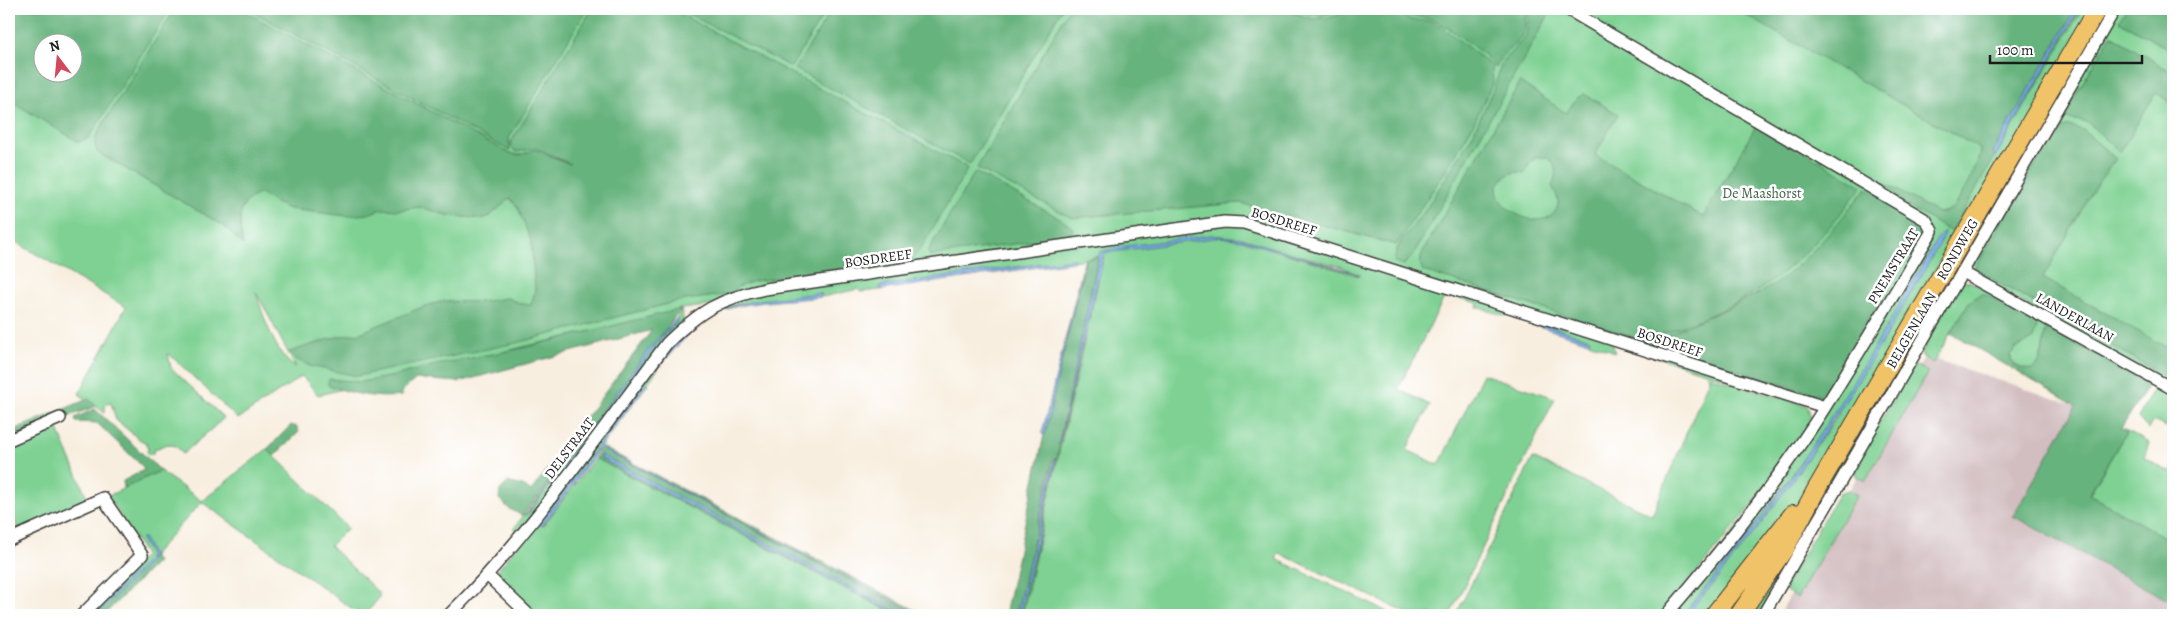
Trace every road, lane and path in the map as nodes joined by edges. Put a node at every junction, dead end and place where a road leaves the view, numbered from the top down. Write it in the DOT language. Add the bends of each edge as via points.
graph roads {
  1 [pos="1567,9"];
  2 [pos="2097,9"];
  3 [pos="2115,9"];
  4 [pos="1962,272"];
  5 [pos="716,304"];
  6 [pos="2173,388"];
  7 [pos="1825,407"];
  8 [pos="60,418"];
  9 [pos="9,440"];
  10 [pos="1816,490"];
  11 [pos="9,540"];
  12 [pos="488,576"];
  13 [pos="82,615"];
  14 [pos="449,615"];
  15 [pos="529,615"];
  16 [pos="1666,615"];
  17 [pos="1714,615"];
  18 [pos="1740,615"];
  19 [pos="1763,615"];
  1 -- 7 [label="street, PNEMSTRAAT" via="1926,220 1932,231"];
  2 -- 10 [label="main road, RONDWEG"];
  3 -- 4 [label="street, BELGENLAAN"];
  4 -- 6 [label="street, LANDERLAAN"];
  4 -- 19 [label="street, BELGENLAAN"];
  5 -- 7 [label="street, BOSDREEF" via="765,289 1224,222 1244,223"];
  5 -- 12 [label="street, DELSTRAAT" via="667,343"];
  7 -- 16 [label="street, PNEMSTRAAT" via="1730,539"];
  8 -- 9 [label="street"];
  10 -- 17 [label="main road, RONDWEG"];
  10 -- 18 [label="main road, RONDWEG" via="1785,548"];
  11 -- 13 [label="street" via="103,498 142,555"];
  12 -- 14 [label="street, DELSTRAAT"];
  12 -- 15 [label="street"];
}
